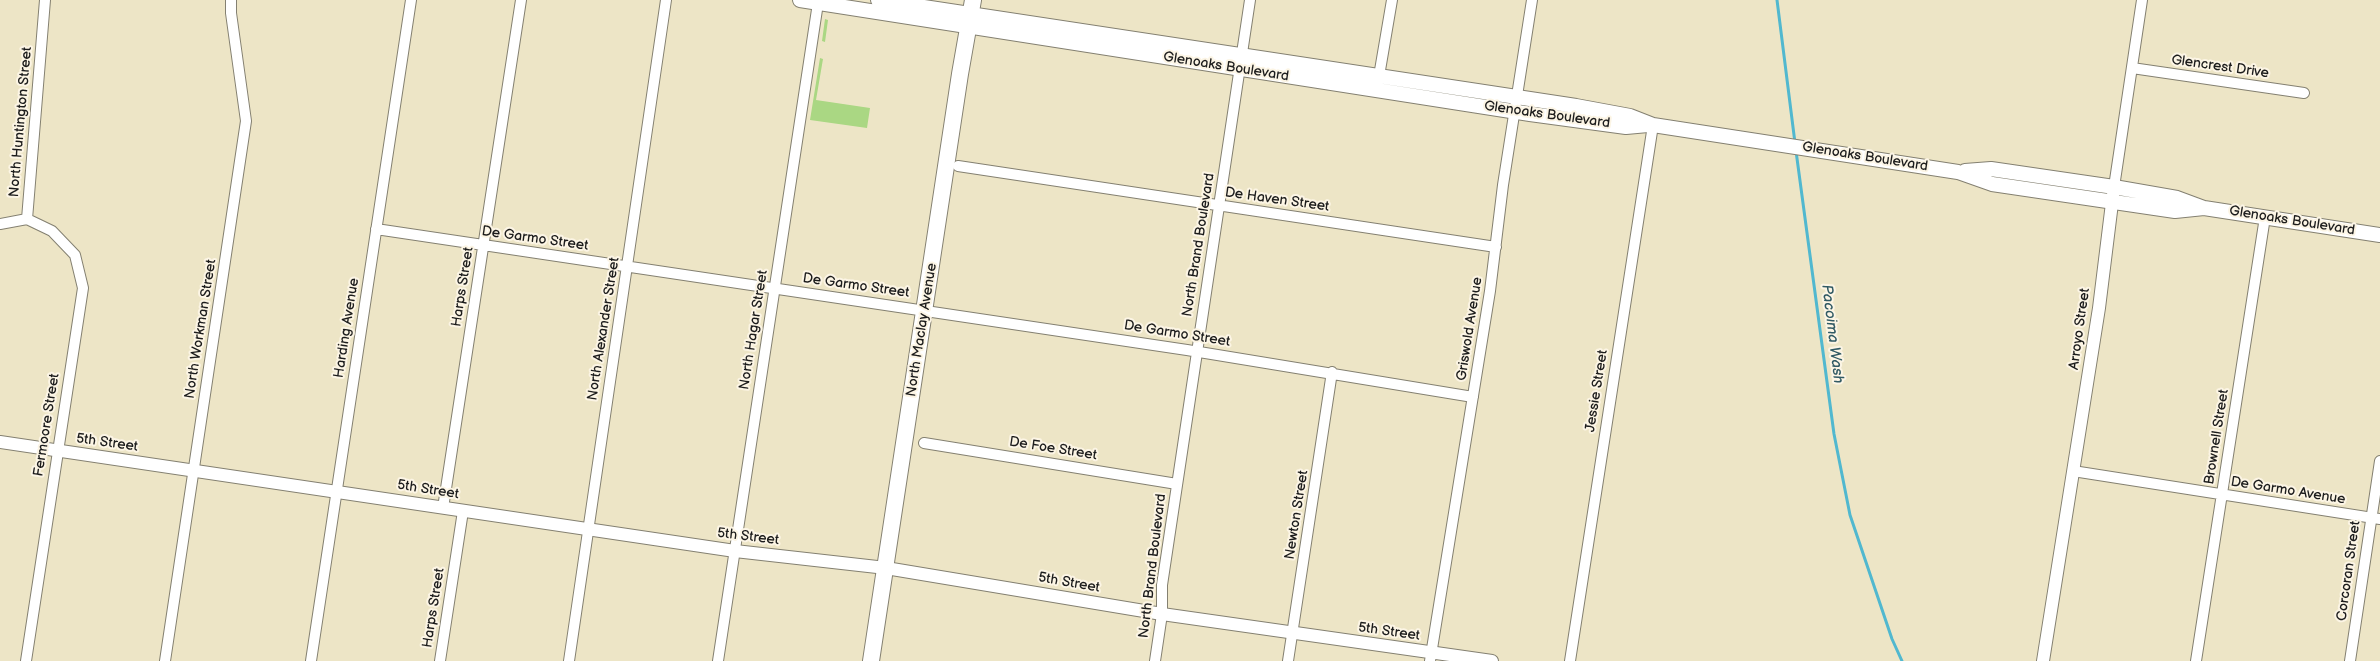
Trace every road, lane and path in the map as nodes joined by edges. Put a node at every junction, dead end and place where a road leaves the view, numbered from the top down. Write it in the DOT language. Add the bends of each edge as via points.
graph roads {
  1 [pos="45,0"];
  2 [pos="232,0"];
  3 [pos="412,0"];
  4 [pos="521,0"];
  5 [pos="666,0"];
  6 [pos="800,0"];
  7 [pos="878,0"];
  8 [pos="1250,0"];
  9 [pos="1392,0"];
  10 [pos="1532,0"];
  11 [pos="2142,0"];
  12 [pos="818,3"];
  13 [pos="971,14"];
  14 [pos="1242,55"];
  15 [pos="2132,68"];
  16 [pos="1240,69"];
  17 [pos="1380,76"];
  18 [pos="1377,90"];
  19 [pos="2304,93"];
  20 [pos="1516,97"];
  21 [pos="1514,111"];
  22 [pos="1653,125"];
  23 [pos="958,166"];
  24 [pos="1958,172"];
  25 [pos="2114,188"];
  26 [pos="2112,202"];
  27 [pos="1219,206"];
  28 [pos="2204,208"];
  29 [pos="2265,217"];
  30 [pos="27,219"];
  31 [pos="0,224"];
  32 [pos="376,229"];
  33 [pos="2380,235"];
  34 [pos="483,246"];
  35 [pos="1496,247"];
  36 [pos="628,266"];
  37 [pos="775,288"];
  38 [pos="924,310"];
  39 [pos="1197,352"];
  40 [pos="1332,372"];
  41 [pos="1473,397"];
  42 [pos="0,442"];
  43 [pos="924,443"];
  44 [pos="57,451"];
  45 [pos="2380,462"];
  46 [pos="194,471"];
  47 [pos="2072,471"];
  48 [pos="1177,484"];
  49 [pos="337,492"];
  50 [pos="2222,495"];
  51 [pos="443,508"];
  52 [pos="463,511"];
  53 [pos="2376,518"];
  54 [pos="588,530"];
  55 [pos="735,551"];
  56 [pos="886,568"];
  57 [pos="1162,614"];
  58 [pos="1293,634"];
  59 [pos="1430,657"];
  60 [pos="26,661"];
  61 [pos="165,661"];
  62 [pos="311,661"];
  63 [pos="440,661"];
  64 [pos="569,661"];
  65 [pos="718,661"];
  66 [pos="871,661"];
  67 [pos="1155,661"];
  68 [pos="1288,661"];
  69 [pos="1492,661"];
  70 [pos="1570,661"];
  71 [pos="2042,661"];
  72 [pos="2196,661"];
  73 [pos="2350,661"];
  1 -- 30 [label="street, North Huntington Street"];
  2 -- 46 [label="street, North Workman Street" via="231,13 246,121"];
  3 -- 32 [label="street, Harding Avenue"];
  4 -- 34 [label="street, Harps Street"];
  5 -- 36 [label="street, North Alexander Street"];
  6 -- 12 [label="main road, Glenoaks Boulevard"];
  7 -- 13 [label="main road, Glenoaks Boulevard"];
  8 -- 14 [label="street, North Brand Boulevard"];
  9 -- 17 [label="street"];
  10 -- 20 [label="street, Griswold Avenue"];
  11 -- 15 [label="street, Arroyo Street"];
  12 -- 13 [label="main road, Glenoaks Boulevard"];
  12 -- 37 [label="street, North Hagar Street"];
  13 -- 14 [label="main road, Glenoaks Boulevard"];
  13 -- 16 [label="main road, Glenoaks Boulevard"];
  13 -- 38 [label="main road, North Maclay Avenue"];
  14 -- 16 [label="street, North Brand Boulevard"];
  14 -- 17 [label="main road, Glenoaks Boulevard"];
  15 -- 19 [label="street, Glencrest Drive"];
  15 -- 25 [label="street, Arroyo Street"];
  16 -- 18 [label="main road, Glenoaks Boulevard"];
  16 -- 27 [label="street, North Brand Boulevard"];
  17 -- 18 [label="street"];
  17 -- 20 [label="main road, Glenoaks Boulevard"];
  18 -- 21 [label="main road, Glenoaks Boulevard"];
  20 -- 21 [label="street, Griswold Avenue"];
  20 -- 22 [label="main road, Glenoaks Boulevard" via="1630,116"];
  21 -- 22 [label="main road, Glenoaks Boulevard" via="1626,127"];
  21 -- 35 [label="street, Griswold Avenue"];
  22 -- 24 [label="main road, Glenoaks Boulevard"];
  22 -- 70 [label="street, Jessie Street"];
  23 -- 27 [label="street, De Haven Street"];
  24 -- 25 [label="main road, Glenoaks Boulevard" via="1991,170"];
  24 -- 26 [label="main road, Glenoaks Boulevard" via="1992,184"];
  25 -- 26 [label="street, Arroyo Street"];
  25 -- 28 [label="main road, Glenoaks Boulevard" via="2177,198"];
  26 -- 28 [label="main road, Glenoaks Boulevard" via="2175,211"];
  26 -- 47 [label="street, Arroyo Street" via="2099,308"];
  27 -- 35 [label="street, De Haven Street"];
  27 -- 39 [label="street, North Brand Boulevard"];
  28 -- 29 [label="main road, Glenoaks Boulevard"];
  29 -- 33 [label="main road, Glenoaks Boulevard"];
  29 -- 50 [label="street, Brownell Street"];
  30 -- 31 [label="street"];
  30 -- 44 [label="street, Fermoore Street" via="52,231 74,255 83,288"];
  32 -- 34 [label="street, De Garmo Street"];
  32 -- 49 [label="street, Harding Avenue"];
  34 -- 36 [label="street, De Garmo Street"];
  34 -- 51 [label="street, Harps Street"];
  35 -- 41 [label="street, Griswold Avenue"];
  36 -- 37 [label="street, De Garmo Street"];
  36 -- 54 [label="street, North Alexander Street"];
  37 -- 38 [label="street, De Garmo Street"];
  37 -- 55 [label="street, North Hagar Street"];
  38 -- 39 [label="street, De Garmo Street"];
  38 -- 56 [label="main road, North Maclay Avenue"];
  39 -- 40 [label="street, De Garmo Street"];
  39 -- 48 [label="street, North Brand Boulevard"];
  40 -- 41 [label="street, De Garmo Street"];
  40 -- 58 [label="street, Newton Street"];
  41 -- 59 [label="street, Griswold Avenue"];
  42 -- 44 [label="street, 5th Street"];
  43 -- 48 [label="street, De Foe Street"];
  44 -- 46 [label="street, 5th Street"];
  44 -- 60 [label="street, Fermoore Street"];
  45 -- 53 [label="street, Corcoran Street"];
  46 -- 49 [label="street, 5th Street"];
  46 -- 61 [label="street, North Workman Street"];
  47 -- 50 [label="street, De Garmo Avenue"];
  47 -- 71 [label="street, Arroyo Street"];
  48 -- 57 [label="street, North Brand Boulevard" via="1162,585"];
  49 -- 51 [label="street, 5th Street"];
  49 -- 62 [label="street, Harding Avenue"];
  50 -- 53 [label="street, De Garmo Avenue"];
  50 -- 72 [label="street, Brownell Street"];
  51 -- 52 [label="street, 5th Street"];
  52 -- 54 [label="street, 5th Street"];
  52 -- 63 [label="street, Harps Street"];
  53 -- 73 [label="street, Corcoran Street"];
  54 -- 55 [label="street, 5th Street"];
  54 -- 64 [label="street, North Alexander Street"];
  55 -- 56 [label="street, 5th Street"];
  55 -- 65 [label="street, North Hagar Street"];
  56 -- 57 [label="street, 5th Street"];
  56 -- 66 [label="main road, North Maclay Avenue"];
  57 -- 58 [label="street, 5th Street"];
  57 -- 67 [label="street, North Brand Boulevard"];
  58 -- 59 [label="street, 5th Street"];
  58 -- 68 [label="street, Newton Street"];
  59 -- 69 [label="street, 5th Street"];
}
